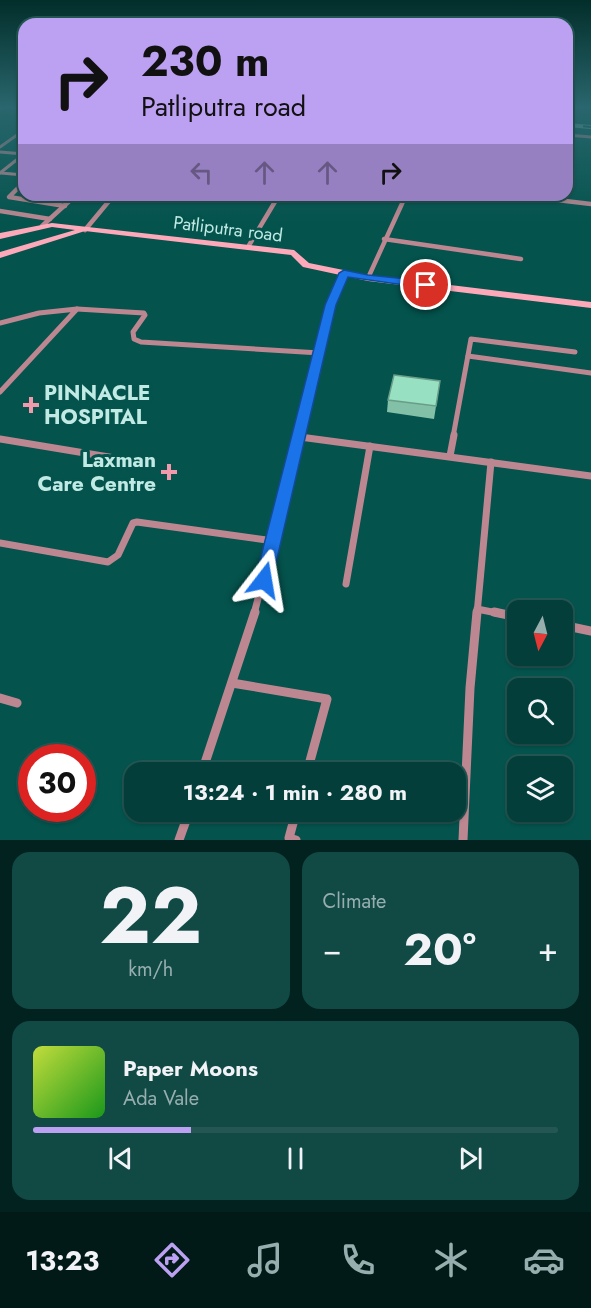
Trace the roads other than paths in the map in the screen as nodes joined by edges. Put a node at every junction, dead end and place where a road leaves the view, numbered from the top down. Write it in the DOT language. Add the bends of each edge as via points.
graph roads {
  1 [pos="0,152"];
  2 [pos="18,154"];
  3 [pos="18,159"];
  4 [pos="0,173"];
  5 [pos="18,174"];
  6 [pos="18,188"];
  7 [pos="18,198"];
  8 [pos="34,201"];
  9 [pos="70,201"];
  10 [pos="109,201"];
  11 [pos="275,201"];
  12 [pos="403,201"];
  13 [pos="566,201"];
  14 [pos="591,204"];
  15 [pos="65,206"];
  16 [pos="0,211"];
  17 [pos="50,219"];
  18 [pos="42,226"];
  19 [pos="85,230"];
  20 [pos="0,236"];
  21 [pos="384,239"];
  22 [pos="248,247"];
  23 [pos="0,256"];
  24 [pos="521,259"];
  25 [pos="344,273"];
  26 [pos="368,278"];
  27 [pos="591,305"];
  28 [pos="77,309"];
  29 [pos="0,323"];
  30 [pos="575,352"];
  31 [pos="320,353"];
  32 [pos="468,356"];
  33 [pos="591,373"];
  34 [pos="0,392"];
  35 [pos="300,437"];
  36 [pos="0,439"];
  37 [pos="370,446"];
  38 [pos="450,456"];
  39 [pos="139,462"];
  40 [pos="491,462"];
  41 [pos="591,476"];
  42 [pos="274,541"];
  43 [pos="0,543"];
  44 [pos="346,584"];
  45 [pos="477,609"];
  46 [pos="507,615"];
  47 [pos="573,627"];
  48 [pos="591,631"];
  49 [pos="232,682"];
  50 [pos="0,698"];
  51 [pos="17,703"];
  52 [pos="205,762"];
  53 [pos="310,762"];
  54 [pos="185,822"];
  55 [pos="294,822"];
  56 [pos="179,840"];
  57 [pos="296,840"];
  58 [pos="463,840"];
  1 -- 2 [label="street"];
  3 -- 4 [label="street"];
  4 -- 5 [label="street"];
  6 -- 7 [label="street" via="9,197"];
  8 -- 15 [label="street"];
  9 -- 15 [label="street"];
  10 -- 19 [label="street"];
  11 -- 22 [label="street"];
  12 -- 21 [label="street"];
  13 -- 14 [label="street"];
  15 -- 17 [label="street"];
  16 -- 17 [label="street"];
  17 -- 18 [label="street"];
  18 -- 19 [label="street, Patliputra road"];
  18 -- 20 [label="street, Patliputra road"];
  19 -- 22 [label="street, Patliputra road"];
  19 -- 23 [label="street"];
  21 -- 24 [label="street"];
  21 -- 26 [label="street"];
  22 -- 25 [label="street, Patliputra road" via="294,253 306,265"];
  25 -- 26 [label="street, Patliputra road"];
  25 -- 31 [label="street" via="331,305"];
  26 -- 27 [label="street, Patliputra road"];
  28 -- 29 [label="street"];
  28 -- 31 [label="street" via="144,313 133,332 134,339 141,342"];
  28 -- 34 [label="street"];
  30 -- 32 [label="street" via="471,339"];
  31 -- 35 [label="street"];
  32 -- 33 [label="street"];
  32 -- 38 [label="street"];
  35 -- 37 [label="street"];
  35 -- 42 [label="street"];
  36 -- 39 [label="street"];
  37 -- 38 [label="street"];
  37 -- 44 [label="street"];
  38 -- 40 [label="street"];
  40 -- 41 [label="street"];
  40 -- 45 [label="street"];
  42 -- 43 [label="street" via="137,522 118,555 108,561"];
  42 -- 49 [label="street"];
  45 -- 46 [label="street"];
  45 -- 58 [label="street"];
  47 -- 48 [label="street"];
  49 -- 52 [label="street"];
  49 -- 53 [label="street" via="327,699"];
  50 -- 51 [label="street"];
  54 -- 56 [label="street"];
  55 -- 57 [label="street" via="289,838"];
}
